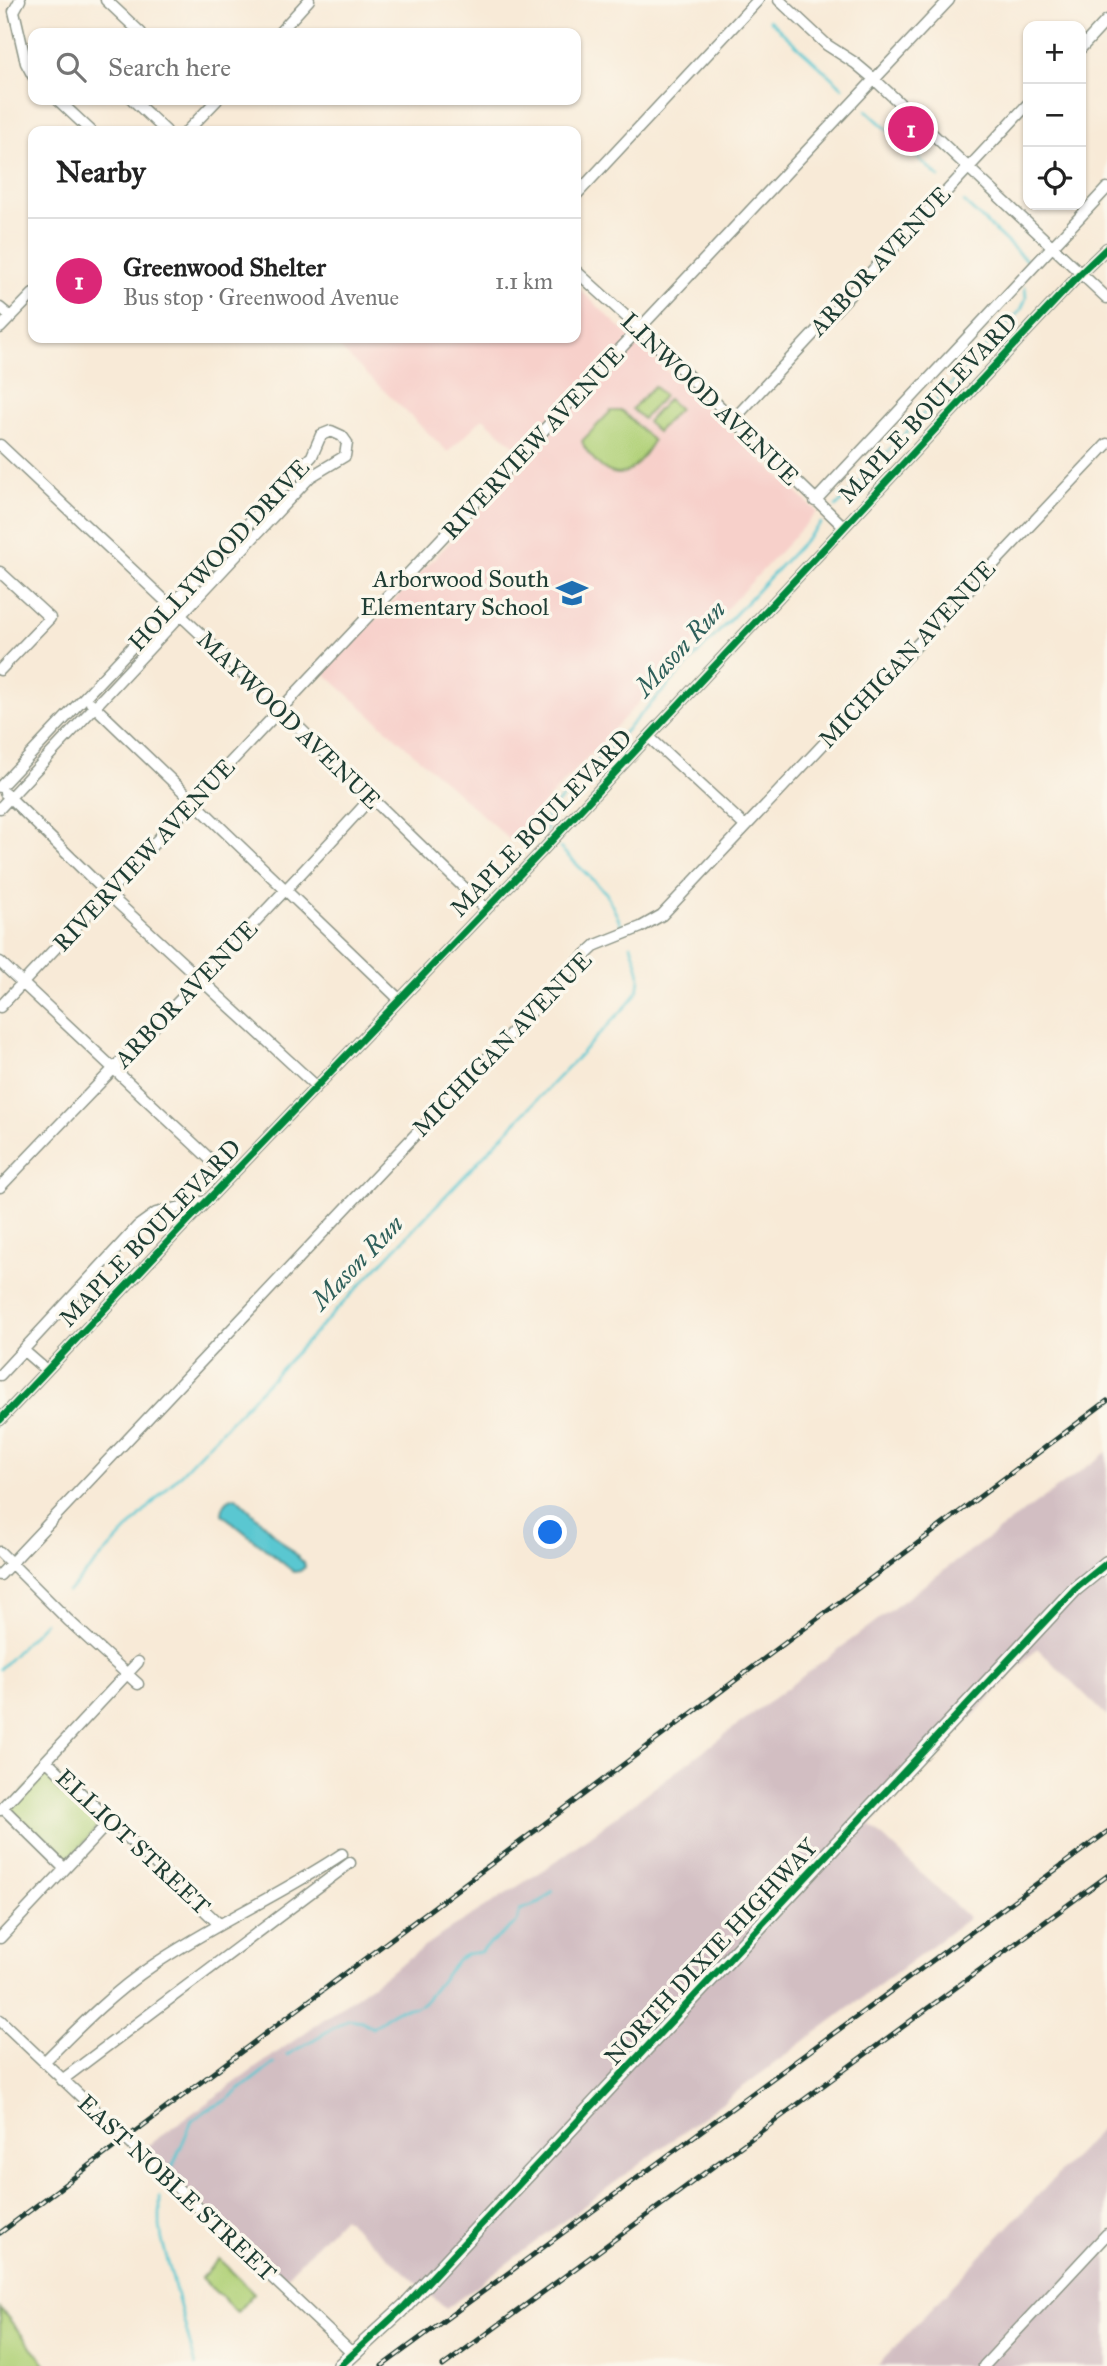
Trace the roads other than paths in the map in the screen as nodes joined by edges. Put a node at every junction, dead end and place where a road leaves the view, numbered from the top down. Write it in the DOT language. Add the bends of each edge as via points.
graph roads {
  1 [pos="20,0"];
  2 [pos="106,0"];
  3 [pos="309,0"];
  4 [pos="758,0"];
  5 [pos="779,0"];
  6 [pos="949,0"];
  7 [pos="1107,20"];
  8 [pos="136,28"];
  9 [pos="284,28"];
  10 [pos="1086,43"];
  11 [pos="28,67"];
  12 [pos="874,79"];
  13 [pos="63,105"];
  14 [pos="138,105"];
  15 [pos="210,105"];
  16 [pos="1023,109"];
  17 [pos="86,126"];
  18 [pos="161,126"];
  19 [pos="192,126"];
  20 [pos="968,167"];
  21 [pos="1107,188"];
  22 [pos="581,190"];
  23 [pos="1052,246"];
  24 [pos="1107,248"];
  25 [pos="1081,273"];
  26 [pos="581,276"];
  27 [pos="1107,298"];
  28 [pos="28,299"];
  29 [pos="0,308"];
  30 [pos="11,317"];
  31 [pos="0,328"];
  32 [pos="640,329"];
  33 [pos="733,420"];
  34 [pos="1107,444"];
  35 [pos="0,445"];
  36 [pos="815,501"];
  37 [pos="844,527"];
  38 [pos="0,572"];
  39 [pos="170,607"];
  40 [pos="180,617"];
  41 [pos="0,670"];
  42 [pos="85,697"];
  43 [pos="94,706"];
  44 [pos="279,709"];
  45 [pos="649,737"];
  46 [pos="0,787"];
  47 [pos="10,797"];
  48 [pos="370,799"];
  49 [pos="195,802"];
  50 [pos="0,808"];
  51 [pos="745,825"];
  52 [pos="286,892"];
  53 [pos="108,894"];
  54 [pos="486,909"];
  55 [pos="0,962"];
  56 [pos="200,979"];
  57 [pos="23,983"];
  58 [pos="399,999"];
  59 [pos="0,1007"];
  60 [pos="114,1067"];
  61 [pos="317,1086"];
  62 [pos="229,1177"];
  63 [pos="0,1187"];
  64 [pos="209,1200"];
  65 [pos="156,1213"];
  66 [pos="180,1229"];
  67 [pos="23,1350"];
  68 [pos="46,1370"];
  69 [pos="0,1375"];
  70 [pos="0,1420"];
  71 [pos="0,1552"];
  72 [pos="11,1563"];
  73 [pos="1107,1563"];
  74 [pos="0,1575"];
  75 [pos="138,1662"];
  76 [pos="127,1674"];
  77 [pos="138,1684"];
  78 [pos="47,1761"];
  79 [pos="2,1809"];
  80 [pos="109,1822"];
  81 [pos="328,1863"];
  82 [pos="65,1869"];
  83 [pos="336,1874"];
  84 [pos="219,1924"];
  85 [pos="0,1938"];
  86 [pos="0,2020"];
  87 [pos="44,2062"];
  88 [pos="62,2080"];
  89 [pos="1107,2234"];
  90 [pos="354,2355"];
  91 [pos="340,2366"];
  92 [pos="984,2366"];
  1 -- 11 [label="street" via="14,11"];
  2 -- 8 [label="street"];
  3 -- 9 [label="street"];
  4 -- 22 [label="street"];
  5 -- 12 [label="street" via="827,45"];
  6 -- 12 [label="street, RIVERVIEW AVENUE"];
  7 -- 10 [label="street"];
  12 -- 20 [label="street"];
  12 -- 32 [label="street, RIVERVIEW AVENUE"];
  13 -- 17 [label="street"];
  14 -- 18 [label="street"];
  15 -- 19 [label="street"];
  16 -- 20 [label="street, ARBOR AVENUE"];
  20 -- 23 [label="street"];
  20 -- 33 [label="street, ARBOR AVENUE"];
  21 -- 23 [label="street, MAPLE BOULEVARD"];
  23 -- 25 [label="street"];
  23 -- 36 [label="street, MAPLE BOULEVARD"];
  24 -- 25 [label="street, MAPLE BOULEVARD"];
  25 -- 27 [label="street"];
  25 -- 37 [label="street, MAPLE BOULEVARD"];
  26 -- 32 [label="street, LINWOOD AVENUE"];
  28 -- 30 [label="street"];
  29 -- 30 [label="street"];
  30 -- 31 [label="street"];
  32 -- 33 [label="street, LINWOOD AVENUE"];
  32 -- 44 [label="street, RIVERVIEW AVENUE"];
  33 -- 36 [label="street, LINWOOD AVENUE"];
  34 -- 51 [label="street, MICHIGAN AVENUE"];
  35 -- 39 [label="street, MAYWOOD AVENUE"];
  36 -- 37 [label="street, LINWOOD AVENUE"];
  37 -- 45 [label="street, MAPLE BOULEVARD"];
  38 -- 41 [label="street" via="50,618"];
  39 -- 40 [label="street, MAYWOOD AVENUE"];
  39 -- 40 [label="street, HOLLYWOOD DRIVE" via="312,456 321,435 331,431 342,436 347,443 345,456 310,477"];
  39 -- 42 [label="street, HOLLYWOOD DRIVE"];
  40 -- 43 [label="street, HOLLYWOOD DRIVE"];
  40 -- 44 [label="street, MAYWOOD AVENUE"];
  42 -- 43 [label="street"];
  42 -- 46 [label="street, HOLLYWOOD DRIVE"];
  43 -- 47 [label="street, HOLLYWOOD DRIVE"];
  43 -- 49 [label="street"];
  44 -- 48 [label="street, MAYWOOD AVENUE"];
  44 -- 49 [label="street, RIVERVIEW AVENUE"];
  45 -- 51 [label="street"];
  45 -- 54 [label="street, MAPLE BOULEVARD"];
  46 -- 47 [label="street"];
  47 -- 50 [label="street, HOLLYWOOD DRIVE"];
  47 -- 53 [label="street"];
  48 -- 52 [label="street, ARBOR AVENUE"];
  48 -- 54 [label="street, MAYWOOD AVENUE"];
  49 -- 52 [label="street"];
  49 -- 53 [label="street, RIVERVIEW AVENUE"];
  51 -- 72 [label="street, MICHIGAN AVENUE" via="662,915 596,944 580,960"];
  52 -- 56 [label="street, ARBOR AVENUE"];
  52 -- 58 [label="street"];
  53 -- 56 [label="street"];
  53 -- 57 [label="street, RIVERVIEW AVENUE"];
  54 -- 58 [label="street, MAPLE BOULEVARD"];
  55 -- 57 [label="street"];
  56 -- 60 [label="street, ARBOR AVENUE"];
  56 -- 61 [label="street"];
  57 -- 59 [label="street, RIVERVIEW AVENUE"];
  57 -- 60 [label="street"];
  58 -- 61 [label="street, MAPLE BOULEVARD"];
  60 -- 62 [label="street"];
  60 -- 63 [label="street, ARBOR AVENUE"];
  61 -- 62 [label="street, MAPLE BOULEVARD"];
  62 -- 64 [label="street, MAPLE BOULEVARD"];
  64 -- 65 [label="street, MAPLE BOULEVARD"];
  64 -- 66 [label="street, MAPLE BOULEVARD"];
  65 -- 66 [label="street, MAPLE BOULEVARD"];
  65 -- 67 [label="street, MAPLE BOULEVARD" via="138,1226"];
  66 -- 68 [label="street, MAPLE BOULEVARD"];
  67 -- 68 [label="street"];
  67 -- 69 [label="street, MAPLE BOULEVARD"];
  68 -- 70 [label="street, MAPLE BOULEVARD"];
  71 -- 72 [label="street"];
  72 -- 74 [label="street, MICHIGAN AVENUE"];
  72 -- 76 [label="street"];
  73 -- 90 [label="main road, NORTH DIXIE HIGHWAY" via="1075,1589"];
  75 -- 76 [label="street"];
  76 -- 77 [label="street"];
  76 -- 78 [label="street"];
  78 -- 79 [label="street"];
  78 -- 80 [label="street, ELLIOT STREET"];
  79 -- 82 [label="street"];
  80 -- 82 [label="street"];
  80 -- 84 [label="street, ELLIOT STREET"];
  81 -- 83 [label="street"];
  81 -- 83 [label="street" via="346,1859"];
  81 -- 84 [label="street"];
  82 -- 85 [label="street"];
  83 -- 88 [label="street"];
  84 -- 87 [label="street" via="116,1993"];
  86 -- 87 [label="street, EAST NOBLE STREET"];
  87 -- 88 [label="street, EAST NOBLE STREET"];
  88 -- 90 [label="street, EAST NOBLE STREET"];
  89 -- 92 [label="street"];
  90 -- 91 [label="main road, NORTH DIXIE HIGHWAY"];
}
